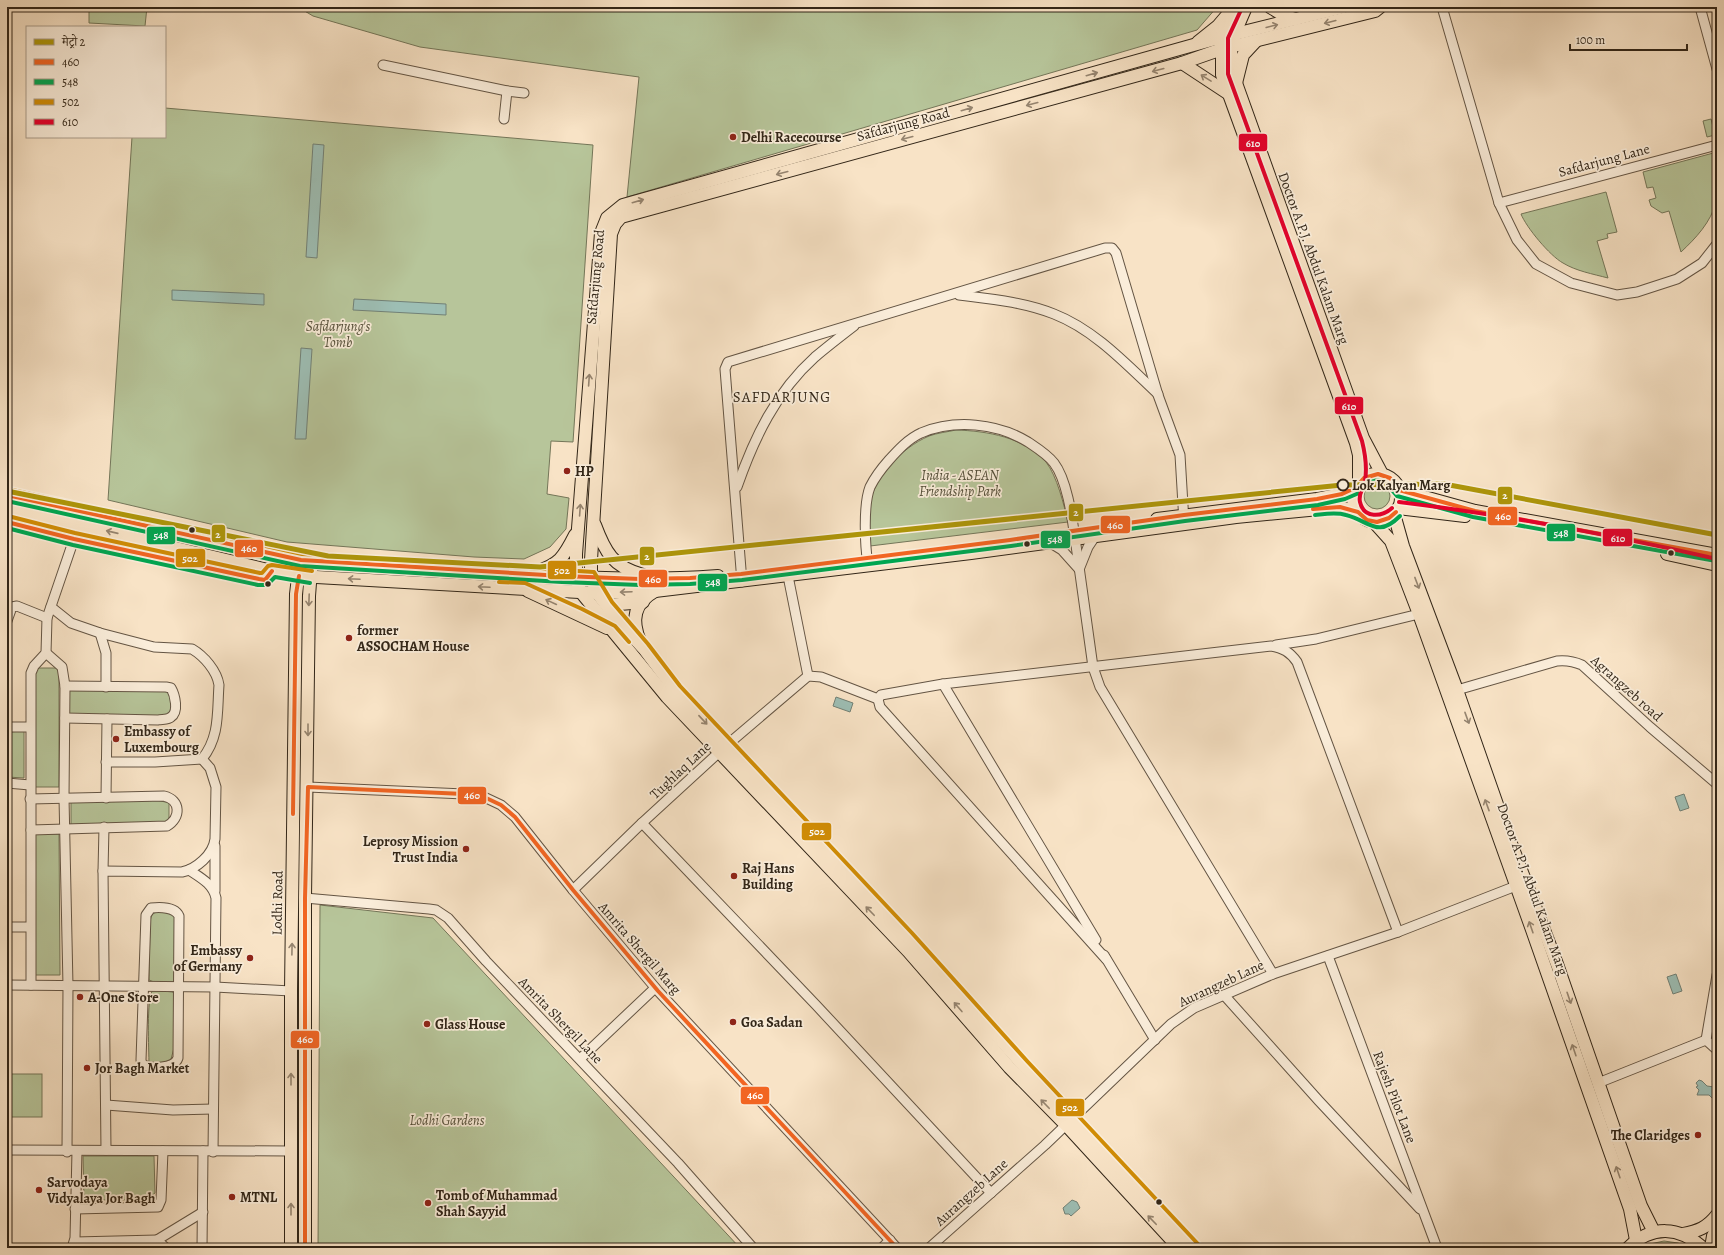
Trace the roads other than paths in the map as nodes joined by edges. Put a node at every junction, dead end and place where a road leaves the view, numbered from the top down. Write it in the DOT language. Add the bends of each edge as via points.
graph roads {
  1 [pos="1235,7"];
  2 [pos="1246,7"];
  3 [pos="1270,7"];
  4 [pos="1304,7"];
  5 [pos="1344,7"];
  6 [pos="1380,7"];
  7 [pos="1442,7"];
  8 [pos="1700,7"];
  9 [pos="1322,13"];
  10 [pos="1297,20"];
  11 [pos="1256,41"];
  12 [pos="1227,42"];
  13 [pos="1194,45"];
  14 [pos="1182,63"];
  15 [pos="384,65"];
  16 [pos="1717,69"];
  17 [pos="1236,82"];
  18 [pos="507,91"];
  19 [pos="524,93"];
  20 [pos="1229,94"];
  21 [pos="1240,110"];
  22 [pos="504,119"];
  23 [pos="1717,144"];
  24 [pos="1499,203"];
  25 [pos="1717,244"];
  26 [pos="956,294"];
  27 [pos="858,323"];
  28 [pos="1158,395"];
  29 [pos="584,446"];
  30 [pos="598,447"];
  31 [pos="1382,474"];
  32 [pos="1357,485"];
  33 [pos="736,490"];
  34 [pos="1399,490"];
  35 [pos="7,495"];
  36 [pos="7,508"];
  37 [pos="1396,511"];
  38 [pos="1358,512"];
  39 [pos="1184,519"];
  40 [pos="593,520"];
  41 [pos="1373,521"];
  42 [pos="578,526"];
  43 [pos="1074,534"];
  44 [pos="1096,535"];
  45 [pos="129,536"];
  46 [pos="74,539"];
  47 [pos="1049,542"];
  48 [pos="1398,548"];
  49 [pos="126,550"];
  50 [pos="1717,555"];
  51 [pos="306,560"];
  52 [pos="868,562"];
  53 [pos="1717,564"];
  54 [pos="1079,568"];
  55 [pos="528,574"];
  56 [pos="304,576"];
  57 [pos="576,576"];
  58 [pos="788,576"];
  59 [pos="591,577"];
  60 [pos="656,578"];
  61 [pos="742,578"];
  62 [pos="523,589"];
  63 [pos="580,591"];
  64 [pos="655,591"];
  65 [pos="597,593"];
  66 [pos="642,602"];
  67 [pos="608,605"];
  68 [pos="51,607"];
  69 [pos="1419,614"];
  70 [pos="47,618"];
  71 [pos="7,621"];
  72 [pos="612,631"];
  73 [pos="100,633"];
  74 [pos="1271,646"];
  75 [pos="644,650"];
  76 [pos="46,652"];
  77 [pos="1092,667"];
  78 [pos="808,676"];
  79 [pos="943,684"];
  80 [pos="66,686"];
  81 [pos="106,687"];
  82 [pos="1457,690"];
  83 [pos="878,699"];
  84 [pos="65,718"];
  85 [pos="107,719"];
  86 [pos="7,727"];
  87 [pos="30,727"];
  88 [pos="724,748"];
  89 [pos="202,759"];
  90 [pos="106,762"];
  91 [pos="7,783"];
  92 [pos="1717,784"];
  93 [pos="30,785"];
  94 [pos="308,787"];
  95 [pos="64,798"];
  96 [pos="106,798"];
  97 [pos="30,799"];
  98 [pos="642,823"];
  99 [pos="104,827"];
  100 [pos="64,829"];
  101 [pos="31,830"];
  102 [pos="214,845"];
  103 [pos="189,870"];
  104 [pos="103,871"];
  105 [pos="1522,884"];
  106 [pos="573,890"];
  107 [pos="215,891"];
  108 [pos="306,898"];
  109 [pos="7,927"];
  110 [pos="30,927"];
  111 [pos="1398,932"];
  112 [pos="1328,956"];
  113 [pos="1106,959"];
  114 [pos="1273,974"];
  115 [pos="1717,975"];
  116 [pos="7,985"];
  117 [pos="31,986"];
  118 [pos="68,986"];
  119 [pos="145,986"];
  120 [pos="104,987"];
  121 [pos="179,987"];
  122 [pos="215,987"];
  123 [pos="656,988"];
  124 [pos="291,991"];
  125 [pos="1224,995"];
  126 [pos="1154,1040"];
  127 [pos="1706,1040"];
  128 [pos="1717,1050"];
  129 [pos="580,1059"];
  130 [pos="1598,1083"];
  131 [pos="106,1105"];
  132 [pos="213,1109"];
  133 [pos="1070,1122"];
  134 [pos="7,1150"];
  135 [pos="106,1150"];
  136 [pos="77,1151"];
  137 [pos="163,1151"];
  138 [pos="203,1151"];
  139 [pos="290,1151"];
  140 [pos="67,1152"];
  141 [pos="213,1152"];
  142 [pos="991,1193"];
  143 [pos="75,1209"];
  144 [pos="203,1212"];
  145 [pos="1424,1213"];
  146 [pos="1717,1215"];
  147 [pos="1717,1228"];
  148 [pos="1654,1232"];
  149 [pos="1683,1234"];
  150 [pos="157,1240"];
  151 [pos="890,1240"];
  152 [pos="1632,1244"];
  153 [pos="73,1245"];
  154 [pos="166,1248"];
  155 [pos="202,1248"];
  156 [pos="291,1248"];
  157 [pos="305,1248"];
  158 [pos="753,1248"];
  159 [pos="882,1248"];
  160 [pos="898,1248"];
  161 [pos="929,1248"];
  162 [pos="1179,1248"];
  163 [pos="1194,1248"];
  164 [pos="1437,1248"];
  165 [pos="1703,1248"];
  166 [pos="1711,1248"];
  1 -- 12 [label="main road"];
  1 -- 13 [label="main road" via="1218,26"];
  2 -- 12 [label="main road"];
  3 -- 10 [label="main road"];
  4 -- 9 [label="main road"];
  5 -- 9 [label="main road, Safdarjung Road"];
  6 -- 11 [label="main road, Safdarjung Road, one-way" via="1375,11"];
  7 -- 24 [label="street"];
  8 -- 16 [label="street"];
  9 -- 10 [label="main road, Safdarjung Road"];
  12 -- 10 [label="main road, Safdarjung Road, one-way"];
  11 -- 12 [label="main road, Safdarjung Road"];
  11 -- 17 [label="main road" via="1243,55"];
  12 -- 13 [label="main road, Safdarjung Road"];
  12 -- 14 [label="main road, Safdarjung Road"];
  12 -- 17 [label="main road, Doctor A.P.J. Abdul Kalam Marg" via="1231,69"];
  12 -- 20 [label="main road, Doctor A.P.J. Abdul Kalam Marg" via="1222,76"];
  29 -- 13 [label="main road, Safdarjung Road, one-way" via="600,233 607,218 623,205"];
  20 -- 14 [label="main road, one-way"];
  14 -- 30 [label="main road, Safdarjung Road, one-way" via="621,217 611,234"];
  15 -- 18 [label="street"];
  17 -- 21 [label="main road, Doctor A.P.J. Abdul Kalam Marg"];
  18 -- 19 [label="street"];
  18 -- 22 [label="street"];
  20 -- 21 [label="main road, Doctor A.P.J. Abdul Kalam Marg"];
  21 -- 31 [label="main road, Doctor A.P.J. Abdul Kalam Marg" via="1363,438"];
  21 -- 32 [label="main road, Doctor A.P.J. Abdul Kalam Marg" via="1356,443 1359,455"];
  23 -- 24 [label="street, Safdarjung Lane"];
  24 -- 25 [label="street" via="1517,240 1536,264 1571,283 1617,295 1637,292 1678,279 1702,264"];
  26 -- 27 [label="street"];
  26 -- 28 [label="street" via="1007,301 1055,314 1104,345"];
  26 -- 28 [label="street" via="1112,248 1116,253"];
  27 -- 33 [label="street" via="815,357 780,397 762,425"];
  27 -- 33 [label="street" via="730,360 725,365"];
  28 -- 39 [label="street" via="1180,455"];
  29 -- 30 [label="main road"];
  42 -- 29 [label="main road, Safdarjung Road, one-way"];
  30 -- 40 [label="main road, Safdarjung Road"];
  31 -- 32 [label="main road" via="1367,476"];
  31 -- 34 [label="main road" via="1394,482"];
  32 -- 38 [label="main road" via="1353,499"];
  32 -- 39 [label="main road" via="1342,494 1317,499"];
  33 -- 61 [label="street"];
  34 -- 37 [label="main road" via="1400,499"];
  34 -- 50 [label="main road" via="1475,512"];
  35 -- 51 [label="main road"];
  45 -- 36 [label="main road, one-way"];
  37 -- 41 [label="main road" via="1385,520"];
  37 -- 48 [label="main road"];
  37 -- 53 [label="main road" via="1473,517"];
  38 -- 39 [label="main road" via="1340,507"];
  38 -- 41 [label="main road" via="1367,520"];
  39 -- 43 [label="main road"];
  39 -- 44 [label="main road"];
  40 -- 59 [label="main road, Safdarjung Road"];
  40 -- 60 [label="main road" via="602,543 613,560 632,572"];
  41 -- 48 [label="main road"];
  42 -- 55 [label="main road" via="567,551 559,561"];
  42 -- 57 [label="main road, Safdarjung Road"];
  43 -- 44 [label="main road"];
  43 -- 47 [label="main road"];
  43 -- 52 [label="main road" via="1010,540"];
  43 -- 52 [label="street" via="1066,489 1054,463 1036,448 1014,434 990,427 965,424 941,427 920,434 900,447 877,474 870,489 866,508"];
  43 -- 54 [label="street"];
  44 -- 54 [label="street"];
  45 -- 49 [label="main road"];
  45 -- 56 [label="main road" via="272,571"];
  46 -- 68 [label="street"];
  47 -- 52 [label="main road"];
  47 -- 54 [label="street" via="1062,550"];
  48 -- 69 [label="main road, Doctor A.P.J. Abdul Kalam Marg"];
  48 -- 82 [label="main road, Doctor A.P.J. Abdul Kalam Marg, one-way"];
  51 -- 55 [label="main road"];
  51 -- 56 [label="main road, Lodhi Road"];
  52 -- 58 [label="main road"];
  52 -- 61 [label="main road"];
  54 -- 77 [label="street"];
  55 -- 57 [label="main road"];
  62 -- 56 [label="main road, one-way"];
  56 -- 94 [label="main road, Lodhi Road, one-way" via="308,596"];
  124 -- 56 [label="main road, Lodhi Road, one-way" via="296,594"];
  57 -- 59 [label="main road"];
  57 -- 63 [label="main road, Safdarjung Road"];
  58 -- 61 [label="main road"];
  58 -- 78 [label="street"];
  59 -- 60 [label="main road"];
  59 -- 65 [label="main road"];
  60 -- 61 [label="main road"];
  61 -- 64 [label="main road"];
  62 -- 63 [label="main road"];
  72 -- 62 [label="main road, one-way"];
  63 -- 65 [label="main road"];
  63 -- 72 [label="main road"];
  64 -- 65 [label="main road, one-way"];
  64 -- 66 [label="main road"];
  65 -- 67 [label="main road"];
  66 -- 67 [label="main road"];
  66 -- 75 [label="main road" via="634,619 636,633"];
  67 -- 75 [label="main road" via="615,617"];
  68 -- 70 [label="street"];
  68 -- 73 [label="street" via="71,623"];
  69 -- 74 [label="street" via="1316,639"];
  105 -- 69 [label="main road, Doctor A.P.J. Abdul Kalam Marg, one-way"];
  70 -- 71 [label="street" via="17,606 12,607"];
  70 -- 76 [label="street"];
  72 -- 88 [label="main road" via="668,697"];
  73 -- 81 [label="street" via="106,653"];
  73 -- 89 [label="street" via="154,646 192,649 216,672 219,685 216,734 209,751"];
  74 -- 77 [label="street"];
  74 -- 111 [label="street" via="1283,648 1292,654 1297,662"];
  75 -- 88 [label="main road, one-way"];
  76 -- 80 [label="street" via="62,667"];
  76 -- 87 [label="street" via="30,673"];
  77 -- 79 [label="street"];
  77 -- 114 [label="street" via="1100,687"];
  78 -- 83 [label="street" via="821,677"];
  78 -- 88 [label="street, Tughlaq Lane"];
  79 -- 83 [label="street" via="885,693"];
  79 -- 113 [label="street"];
  80 -- 81 [label="street"];
  80 -- 84 [label="street"];
  81 -- 85 [label="street" via="166,687 171,688 175,697 175,711 170,719"];
  82 -- 92 [label="street, Agrangzeb road" via="1557,661 1574,661 1582,665"];
  82 -- 105 [label="main road, Doctor A.P.J. Abdul Kalam Marg, one-way"];
  83 -- 113 [label="street" via="880,707"];
  84 -- 85 [label="street"];
  84 -- 95 [label="street"];
  85 -- 90 [label="street"];
  86 -- 87 [label="street"];
  87 -- 93 [label="street"];
  88 -- 98 [label="street, Tughlaq Lane"];
  88 -- 133 [label="main road" via="892,920 1023,1065"];
  89 -- 90 [label="street"];
  89 -- 102 [label="street" via="210,768 216,787"];
  90 -- 96 [label="street"];
  91 -- 93 [label="street"];
  93 -- 97 [label="street"];
  94 -- 106 [label="street, Amrita Shergil Marg" via="484,797 501,805 515,817"];
  94 -- 108 [label="main road, Lodhi Road"];
  95 -- 96 [label="street"];
  95 -- 97 [label="street"];
  95 -- 100 [label="street"];
  96 -- 99 [label="street" via="171,797 176,802 177,810 176,818 167,826"];
  97 -- 101 [label="street"];
  98 -- 106 [label="street, Tughlaq Lane"];
  98 -- 142 [label="street"];
  99 -- 100 [label="street"];
  99 -- 104 [label="street"];
  100 -- 101 [label="street"];
  100 -- 118 [label="street"];
  101 -- 110 [label="street"];
  102 -- 103 [label="street" via="209,854"];
  102 -- 107 [label="street"];
  103 -- 104 [label="street" via="173,873"];
  103 -- 107 [label="street" via="206,881"];
  104 -- 120 [label="street"];
  105 -- 111 [label="street, Aurangzeb Lane"];
  105 -- 130 [label="main road, Doctor A.P.J. Abdul Kalam Marg, one-way"];
  152 -- 105 [label="main road, Doctor A.P.J. Abdul Kalam Marg, one-way" via="1630,1209"];
  106 -- 123 [label="street, Amrita Shergil Marg"];
  107 -- 122 [label="street"];
  108 -- 129 [label="street, Amrita Shergil Lane" via="429,909 443,914"];
  108 -- 157 [label="main road, Lodhi Road"];
  109 -- 110 [label="street"];
  110 -- 117 [label="street"];
  111 -- 112 [label="street, Aurangzeb Lane"];
  112 -- 114 [label="street, Aurangzeb Lane"];
  112 -- 145 [label="street, Rajesh Pilot Lane"];
  113 -- 126 [label="street"];
  114 -- 125 [label="street, Aurangzeb Lane"];
  115 -- 127 [label="street"];
  116 -- 117 [label="street"];
  117 -- 118 [label="street"];
  118 -- 120 [label="street"];
  118 -- 140 [label="street"];
  119 -- 120 [label="street"];
  119 -- 121 [label="street"];
  119 -- 121 [label="street" via="146,915 154,908 173,909 179,916"];
  119 -- 121 [label="street" via="141,1060 142,1064 149,1067 171,1065 178,1058"];
  120 -- 131 [label="street"];
  121 -- 122 [label="street"];
  122 -- 124 [label="street"];
  122 -- 132 [label="street"];
  123 -- 129 [label="street"];
  123 -- 151 [label="street, Amrita Shergil Marg"];
  139 -- 124 [label="main road, Lodhi Road, one-way"];
  125 -- 126 [label="street, Aurangzeb Lane" via="1194,1008"];
  125 -- 145 [label="street"];
  126 -- 133 [label="street, Aurangzeb Lane"];
  127 -- 128 [label="street"];
  127 -- 130 [label="street"];
  129 -- 158 [label="street, Amrita Shergil Lane" via="678,1163"];
  130 -- 148 [label="main road, Doctor A.P.J. Abdul Kalam Marg" via="1641,1206"];
  131 -- 132 [label="street" via="173,1110"];
  131 -- 135 [label="street"];
  132 -- 141 [label="street"];
  133 -- 142 [label="street, Aurangzeb Lane"];
  162 -- 133 [label="main road, one-way"];
  133 -- 163 [label="main road"];
  134 -- 140 [label="street"];
  135 -- 136 [label="street"];
  135 -- 137 [label="street"];
  136 -- 140 [label="street"];
  136 -- 143 [label="street"];
  137 -- 138 [label="street"];
  137 -- 143 [label="street" via="162,1200 158,1207"];
  138 -- 141 [label="street"];
  138 -- 144 [label="street"];
  139 -- 141 [label="street"];
  156 -- 139 [label="main road, Lodhi Road, one-way"];
  142 -- 161 [label="street, Aurangzeb Lane"];
  143 -- 153 [label="street"];
  144 -- 150 [label="street"];
  144 -- 155 [label="street"];
  145 -- 164 [label="street, Rajesh Pilot Lane"];
  146 -- 149 [label="main road" via="1700,1231"];
  147 -- 166 [label="main road"];
  148 -- 149 [label="main road"];
  148 -- 152 [label="main road"];
  149 -- 165 [label="main road"];
  150 -- 153 [label="street"];
  150 -- 154 [label="street"];
  151 -- 159 [label="street"];
  151 -- 160 [label="street, Amrita Shergil Marg"];
}
